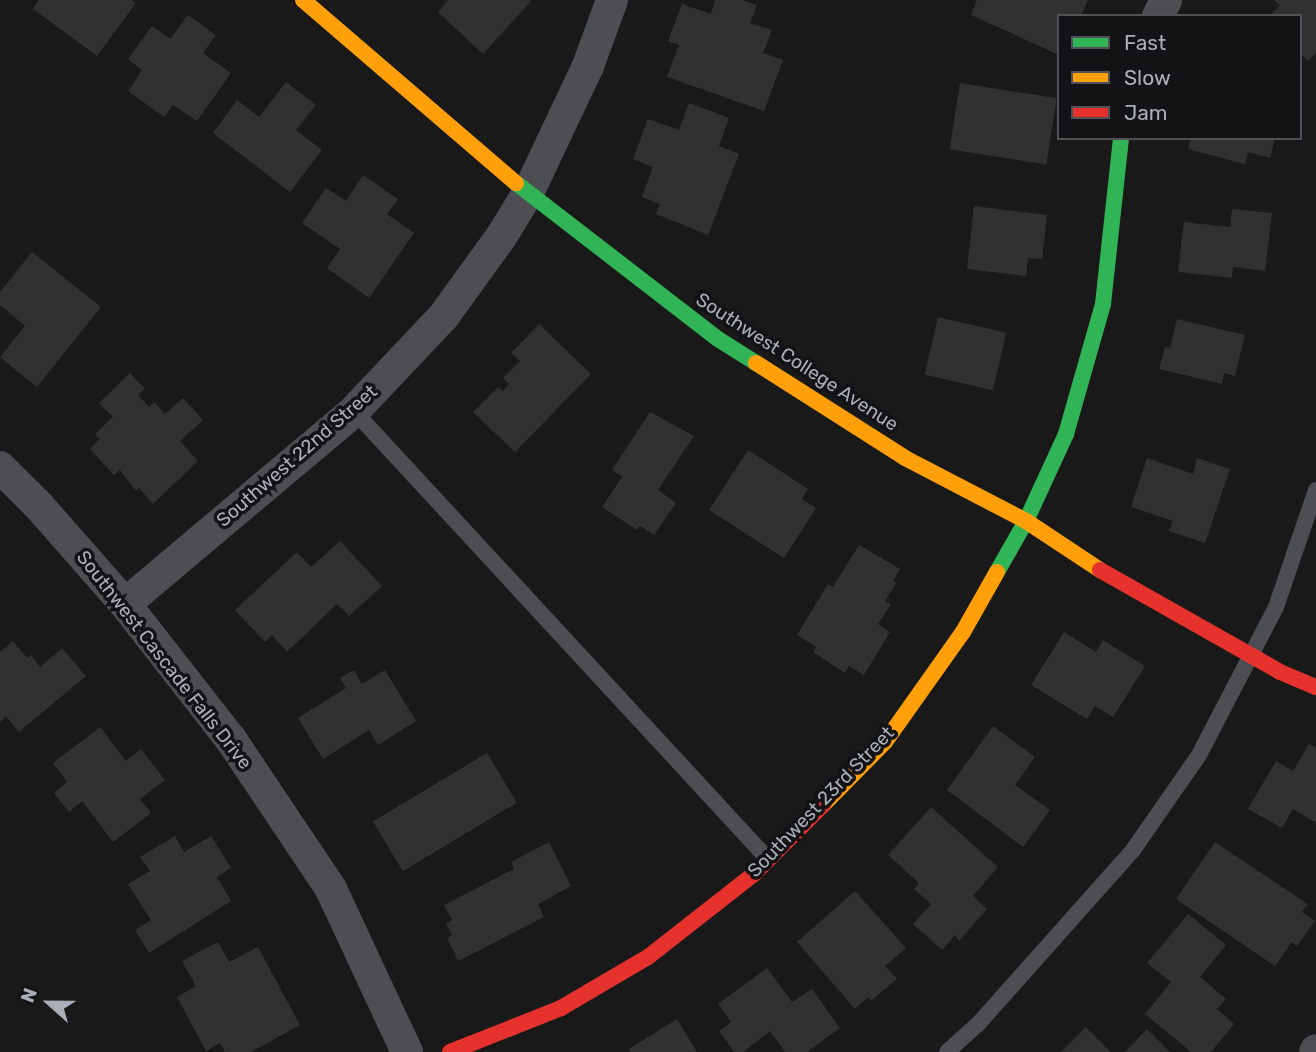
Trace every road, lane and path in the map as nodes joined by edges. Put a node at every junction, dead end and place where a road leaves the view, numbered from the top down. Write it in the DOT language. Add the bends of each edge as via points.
graph roads {
  1 [pos="303,0"];
  2 [pos="612,0"];
  3 [pos="1121,140"];
  4 [pos="528,193"];
  5 [pos="354,411"];
  6 [pos="0,467"];
  7 [pos="1316,490"];
  8 [pos="1026,521"];
  9 [pos="125,604"];
  10 [pos="1251,656"];
  11 [pos="1316,687"];
  12 [pos="768,859"];
  13 [pos="407,1052"];
  14 [pos="450,1052"];
  15 [pos="947,1052"];
  1 -- 4 [label="street, Southwest College Avenue"];
  2 -- 4 [label="street, Southwest 22nd Street" via="588,66"];
  3 -- 8 [label="street, Southwest 23rd Street" via="1103,304 1066,434"];
  4 -- 5 [label="street, Southwest 22nd Street" via="443,317"];
  4 -- 8 [label="street, Southwest College Avenue" via="718,339 905,458"];
  5 -- 9 [label="street, Southwest 22nd Street"];
  5 -- 12 [label="lane"];
  6 -- 9 [label="street, Southwest Cascade Falls Drive"];
  7 -- 10 [label="lane" via="1276,607"];
  8 -- 10 [label="street, Southwest College Avenue" via="1110,576"];
  8 -- 12 [label="street, Southwest 23rd Street" via="963,632 885,741"];
  9 -- 13 [label="street, Southwest Cascade Falls Drive" via="232,741 331,889"];
  10 -- 11 [label="street, Southwest College Avenue"];
  10 -- 15 [label="lane" via="1199,755 1133,850 979,1023"];
  12 -- 14 [label="street, Southwest 23rd Street" via="648,957 561,1008"];
}
